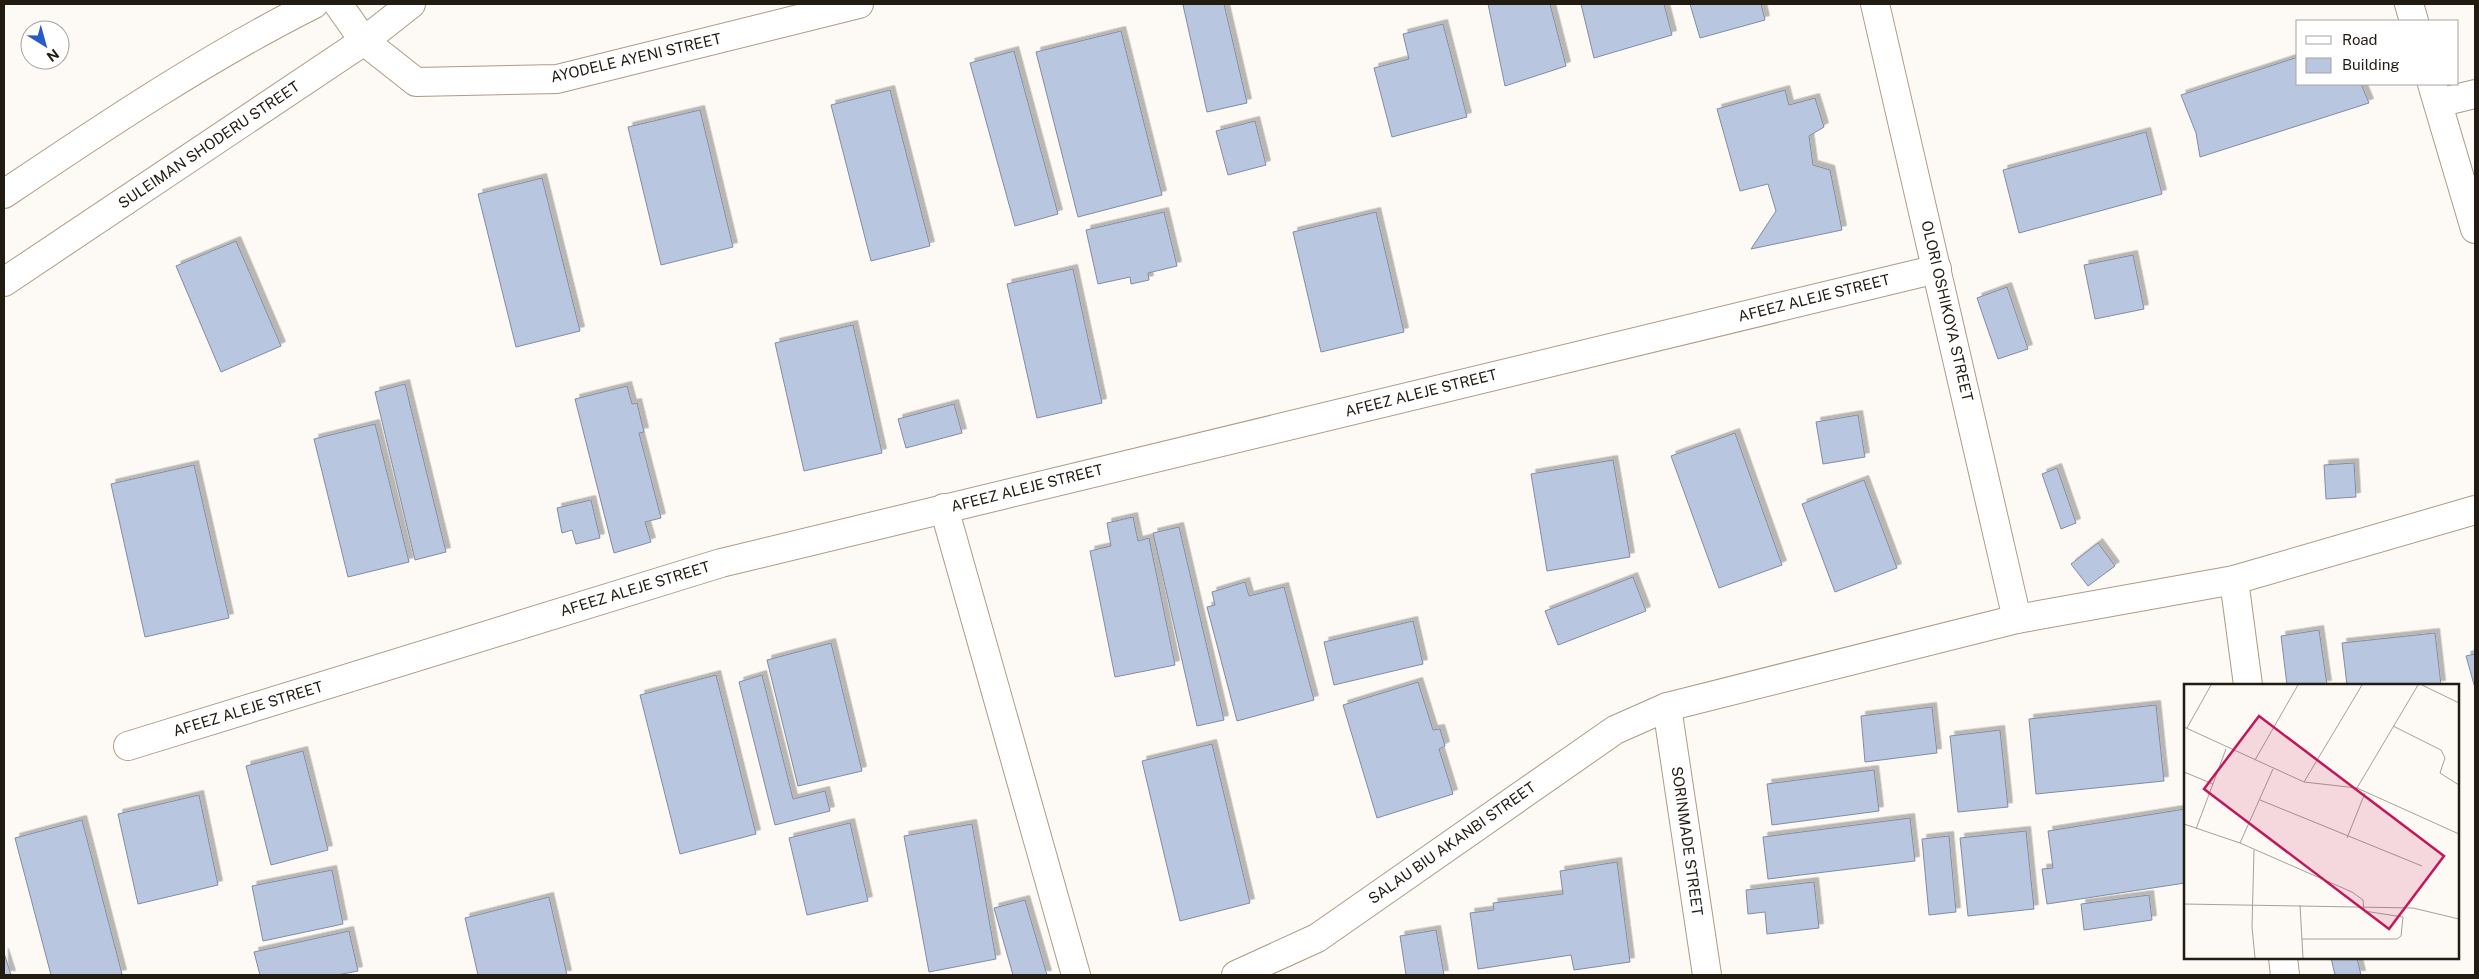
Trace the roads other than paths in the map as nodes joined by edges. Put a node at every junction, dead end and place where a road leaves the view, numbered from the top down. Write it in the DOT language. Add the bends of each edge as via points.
graph roads {
  1 [pos="314,4"];
  2 [pos="338,4"];
  3 [pos="411,4"];
  4 [pos="859,4"];
  5 [pos="1875,4"];
  6 [pos="2409,4"];
  7 [pos="2414,20"];
  8 [pos="364,40"];
  9 [pos="2435,94"];
  10 [pos="2475,94"];
  11 [pos="4,194"];
  12 [pos="2475,229"];
  13 [pos="1937,269"];
  14 [pos="4,282"];
  15 [pos="944,508"];
  16 [pos="2475,510"];
  17 [pos="2234,580"];
  18 [pos="2017,619"];
  19 [pos="2248,684"];
  20 [pos="1667,707"];
  21 [pos="128,746"];
  22 [pos="2283,959"];
  23 [pos="1076,975"];
  24 [pos="1236,975"];
  25 [pos="1706,975"];
  26 [pos="2285,975"];
  1 -- 11 [label="street" via="255,34 154,94"];
  2 -- 8 [label="street, AYODELE AYENI STREET"];
  3 -- 8 [label="street, SULEIMAN SHODERU STREET"];
  4 -- 8 [label="street, AYODELE AYENI STREET" via="557,79 416,82"];
  5 -- 13 [label="street, OLORI OSHIKOYA STREET"];
  6 -- 7 [label="street"];
  8 -- 14 [label="street, SULEIMAN SHODERU STREET"];
  9 -- 10 [label="street"];
  9 -- 12 [label="street"];
  13 -- 15 [label="street, AFEEZ ALEJE STREET"];
  13 -- 18 [label="street, OLORI OSHIKOYA STREET"];
  15 -- 21 [label="street, AFEEZ ALEJE STREET" via="713,565"];
  15 -- 23 [label="street"];
  16 -- 17 [label="street, SALAU BIU AKANBI STREET"];
  17 -- 18 [label="street, SALAU BIU AKANBI STREET"];
  17 -- 19 [label="street"];
  18 -- 20 [label="street, SALAU BIU AKANBI STREET"];
  20 -- 24 [label="street, SALAU BIU AKANBI STREET" via="1615,730 1317,938"];
  20 -- 25 [label="street, SORINMADE STREET"];
  22 -- 26 [label="street"];
}
